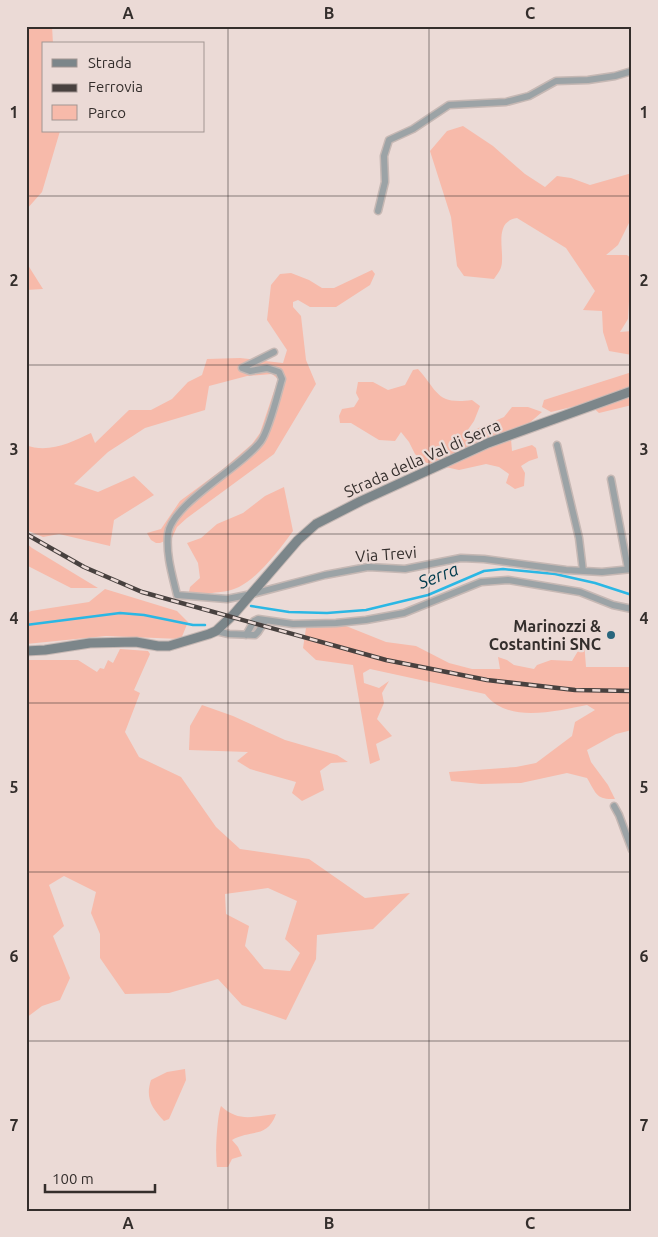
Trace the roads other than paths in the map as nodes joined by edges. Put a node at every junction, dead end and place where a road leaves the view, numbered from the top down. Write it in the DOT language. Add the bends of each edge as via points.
graph roads {
  1 [pos="632,71"];
  2 [pos="378,211"];
  3 [pos="274,352"];
  4 [pos="632,391"];
  5 [pos="557,445"];
  6 [pos="612,480"];
  7 [pos="630,569"];
  8 [pos="583,571"];
  9 [pos="252,594"];
  10 [pos="632,610"];
  11 [pos="216,631"];
  12 [pos="26,651"];
  13 [pos="614,806"];
  14 [pos="632,850"];
  1 -- 2 [label="street" via="588,80 556,81 529,96 506,102 449,106 389,140"];
  3 -- 9 [label="street" via="242,368 250,371 267,368 279,372 282,379 263,439 177,514 168,532 167,554 177,594 226,599"];
  4 -- 9 [label="street, Strada della Val di Serra" via="488,443 316,524"];
  5 -- 8 [label="street" via="579,538"];
  6 -- 7 [label="street, Via Trevi"];
  7 -- 8 [label="street, Via Trevi"];
  8 -- 9 [label="street, Via Trevi" via="461,558 405,569 368,567"];
  9 -- 11 [label="street, Strada della Val di Serra"];
  10 -- 11 [label="street" via="580,592 508,580 482,582 404,613 366,620 293,624 265,620 255,635"];
  11 -- 12 [label="street, Strada della Val di Serra" via="169,646 136,642 90,643"];
  13 -- 14 [label="street"];
}
